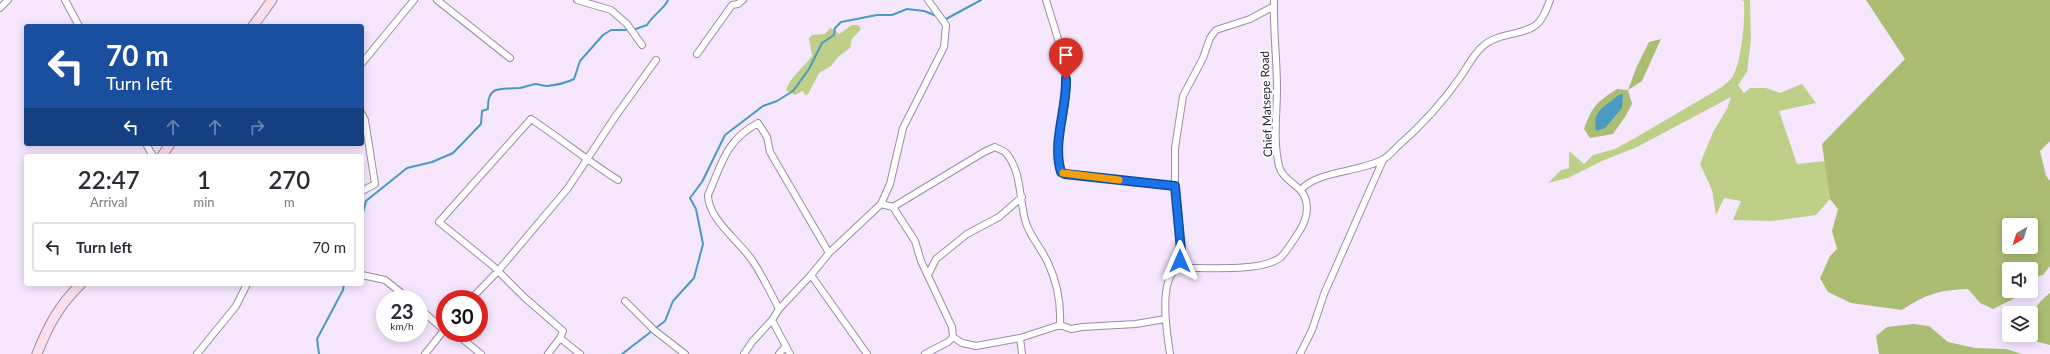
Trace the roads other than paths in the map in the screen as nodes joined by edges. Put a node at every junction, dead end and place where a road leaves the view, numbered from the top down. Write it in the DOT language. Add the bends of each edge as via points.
graph roads {
  1 [pos="8,0"];
  2 [pos="65,0"];
  3 [pos="272,0"];
  4 [pos="414,0"];
  5 [pos="437,0"];
  6 [pos="577,0"];
  7 [pos="743,0"];
  8 [pos="928,0"];
  9 [pos="1046,0"];
  10 [pos="1550,0"];
  11 [pos="1274,3"];
  12 [pos="0,8"];
  13 [pos="78,24"];
  14 [pos="254,24"];
  15 [pos="642,45"];
  16 [pos="697,54"];
  17 [pos="510,58"];
  18 [pos="656,60"];
  19 [pos="364,61"];
  20 [pos="364,118"];
  21 [pos="588,160"];
  22 [pos="1383,160"];
  23 [pos="618,180"];
  24 [pos="1175,186"];
  25 [pos="364,190"];
  26 [pos="1301,190"];
  27 [pos="1022,197"];
  28 [pos="881,204"];
  29 [pos="892,207"];
  30 [pos="829,253"];
  31 [pos="1177,268"];
  32 [pos="498,271"];
  33 [pos="364,275"];
  34 [pos="811,275"];
  35 [pos="928,275"];
  36 [pos="79,286"];
  37 [pos="246,286"];
  38 [pos="398,290"];
  39 [pos="480,290"];
  40 [pos="625,301"];
  41 [pos="779,309"];
  42 [pos="428,316"];
  43 [pos="1166,318"];
  44 [pos="772,320"];
  45 [pos="436,322"];
  46 [pos="1060,325"];
  47 [pos="953,337"];
  48 [pos="560,338"];
  49 [pos="1020,338"];
  50 [pos="436,340"];
  51 [pos="467,342"];
  52 [pos="786,346"];
  53 [pos="37,354"];
  54 [pos="197,354"];
  55 [pos="425,354"];
  56 [pos="482,354"];
  57 [pos="548,354"];
  58 [pos="580,354"];
  59 [pos="685,354"];
  60 [pos="744,354"];
  61 [pos="779,354"];
  62 [pos="790,354"];
  63 [pos="867,354"];
  64 [pos="925,354"];
  65 [pos="1022,354"];
  66 [pos="1170,354"];
  67 [pos="1300,354"];
  1 -- 12 [label="street"];
  2 -- 13 [label="street"];
  3 -- 14 [label="street"];
  4 -- 19 [label="street"];
  5 -- 17 [label="street"];
  6 -- 15 [label="street" via="611,10 627,24"];
  7 -- 16 [label="street" via="732,5"];
  8 -- 28 [label="street" via="946,25 944,47 903,128 890,184"];
  9 -- 24 [label="street" via="1062,51 1066,79 1058,151 1061,172 1096,179"];
  10 -- 22 [label="street" via="1538,24 1490,41 1483,46 1417,130"];
  11 -- 24 [label="street" via="1250,18 1216,30 1210,38 1203,58 1183,96 1175,148"];
  11 -- 26 [label="street, Chief Matsepe Road" via="1279,166 1284,176"];
  18 -- 21 [label="street"];
  20 -- 25 [label="street" via="375,184"];
  21 -- 23 [label="street"];
  21 -- 32 [label="street" via="568,188"];
  21 -- 32 [label="street" via="531,119 439,222"];
  22 -- 26 [label="street" via="1327,176"];
  22 -- 67 [label="street"];
  24 -- 31 [label="street" via="1181,250"];
  26 -- 31 [label="street" via="1306,200 1305,220 1280,257 1269,263 1223,269"];
  27 -- 29 [label="street" via="1013,167 1005,152 995,147"];
  27 -- 35 [label="street" via="999,217 967,234 936,259"];
  27 -- 46 [label="street" via="1026,223 1048,262 1056,286 1061,312"];
  28 -- 29 [label="street"];
  28 -- 30 [label="street"];
  29 -- 35 [label="street" via="915,241"];
  30 -- 34 [label="street"];
  30 -- 41 [label="street" via="770,152 767,137 758,123 746,129 729,147 708,195 708,202 720,223 753,262"];
  31 -- 43 [label="street" via="1170,275 1168,282"];
  32 -- 39 [label="street"];
  32 -- 48 [label="street" via="563,331"];
  33 -- 38 [label="street" via="385,280"];
  34 -- 41 [label="street"];
  34 -- 63 [label="street"];
  35 -- 47 [label="street" via="952,327"];
  36 -- 53 [label="street" via="48,326"];
  37 -- 54 [label="street" via="236,306"];
  40 -- 59 [label="street" via="654,330"];
  41 -- 44 [label="street"];
  42 -- 45 [label="street"];
  43 -- 46 [label="street" via="1136,324 1071,329"];
  43 -- 66 [label="street"];
  44 -- 52 [label="street"];
  44 -- 60 [label="street"];
  46 -- 49 [label="street"];
  47 -- 49 [label="street" via="962,343 976,346"];
  47 -- 64 [label="street"];
  48 -- 57 [label="street"];
  48 -- 58 [label="street"];
  49 -- 65 [label="street"];
  50 -- 55 [label="street"];
  51 -- 56 [label="street"];
  52 -- 61 [label="street"];
  52 -- 62 [label="street"];
}
